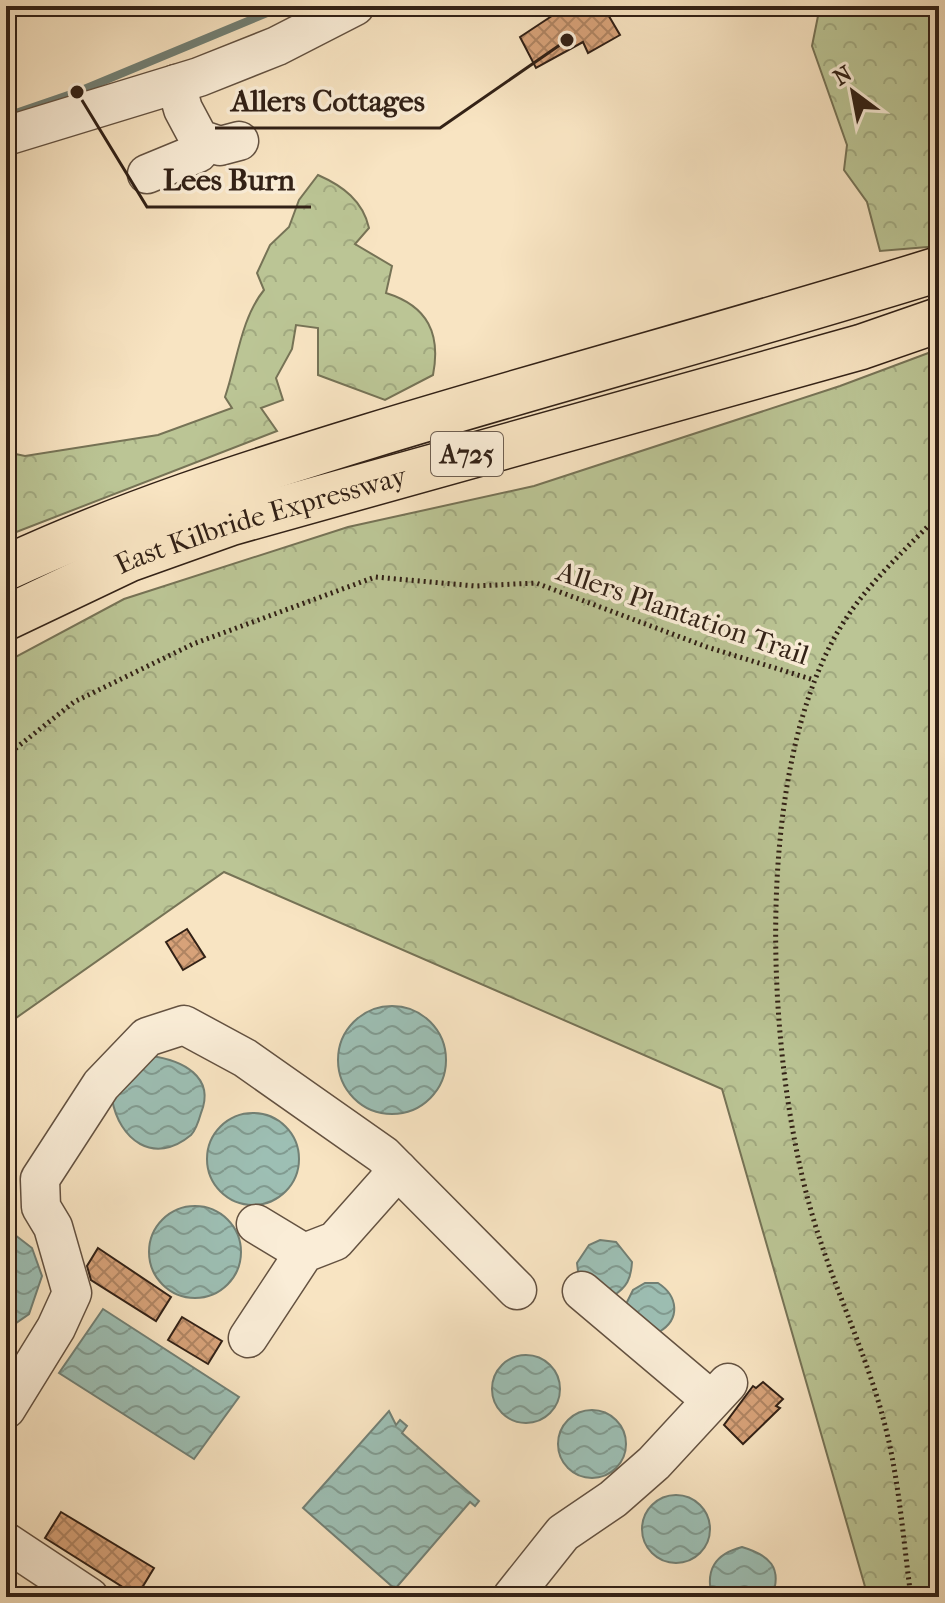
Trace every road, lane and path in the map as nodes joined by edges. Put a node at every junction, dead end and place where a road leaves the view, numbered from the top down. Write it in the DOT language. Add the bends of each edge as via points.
graph roads {
  1 [pos="355,6"];
  2 [pos="176,84"];
  3 [pos="6,136"];
  4 [pos="199,139"];
  5 [pos="239,141"];
  6 [pos="147,174"];
  7 [pos="939,269"];
  8 [pos="939,320"];
  9 [pos="939,515"];
  10 [pos="6,568"];
  11 [pos="6,618"];
  12 [pos="814,680"];
  13 [pos="6,756"];
  14 [pos="398,1170"];
  15 [pos="256,1224"];
  16 [pos="304,1253"];
  17 [pos="517,1290"];
  18 [pos="582,1291"];
  19 [pos="248,1338"];
  20 [pos="6,1409"];
  21 [pos="6,1542"];
  22 [pos="89,1597"];
  23 [pos="512,1597"];
  24 [pos="911,1597"];
  1 -- 2 [label="street" via="277,46"];
  2 -- 3 [label="street"];
  2 -- 4 [label="street"];
  4 -- 5 [label="street" via="220,146"];
  4 -- 6 [label="street" via="198,153"];
  7 -- 10 [label="highway, East Kilbride Expressway / A725" via="191,491"];
  8 -- 11 [label="highway, East Kilbride Expressway / A725" via="861,347 231,523 130,559"];
  9 -- 12 [label="path" via="874,583 840,628"];
  12 -- 13 [label="path, Allers Plantation Trail" via="707,647 536,583 475,586 375,577 193,644 74,702"];
  12 -- 24 [label="path" via="784,809 776,981 781,1057 809,1205 869,1366 889,1443"];
  14 -- 16 [label="street" via="335,1241"];
  14 -- 17 [label="street"];
  14 -- 20 [label="street" via="245,1058 184,1025 147,1037 101,1085 40,1179 41,1207 53,1227 72,1293"];
  15 -- 16 [label="street"];
  16 -- 19 [label="street"];
  18 -- 23 [label="street" via="719,1391 654,1463 563,1533"];
  21 -- 22 [label="street"];
}
